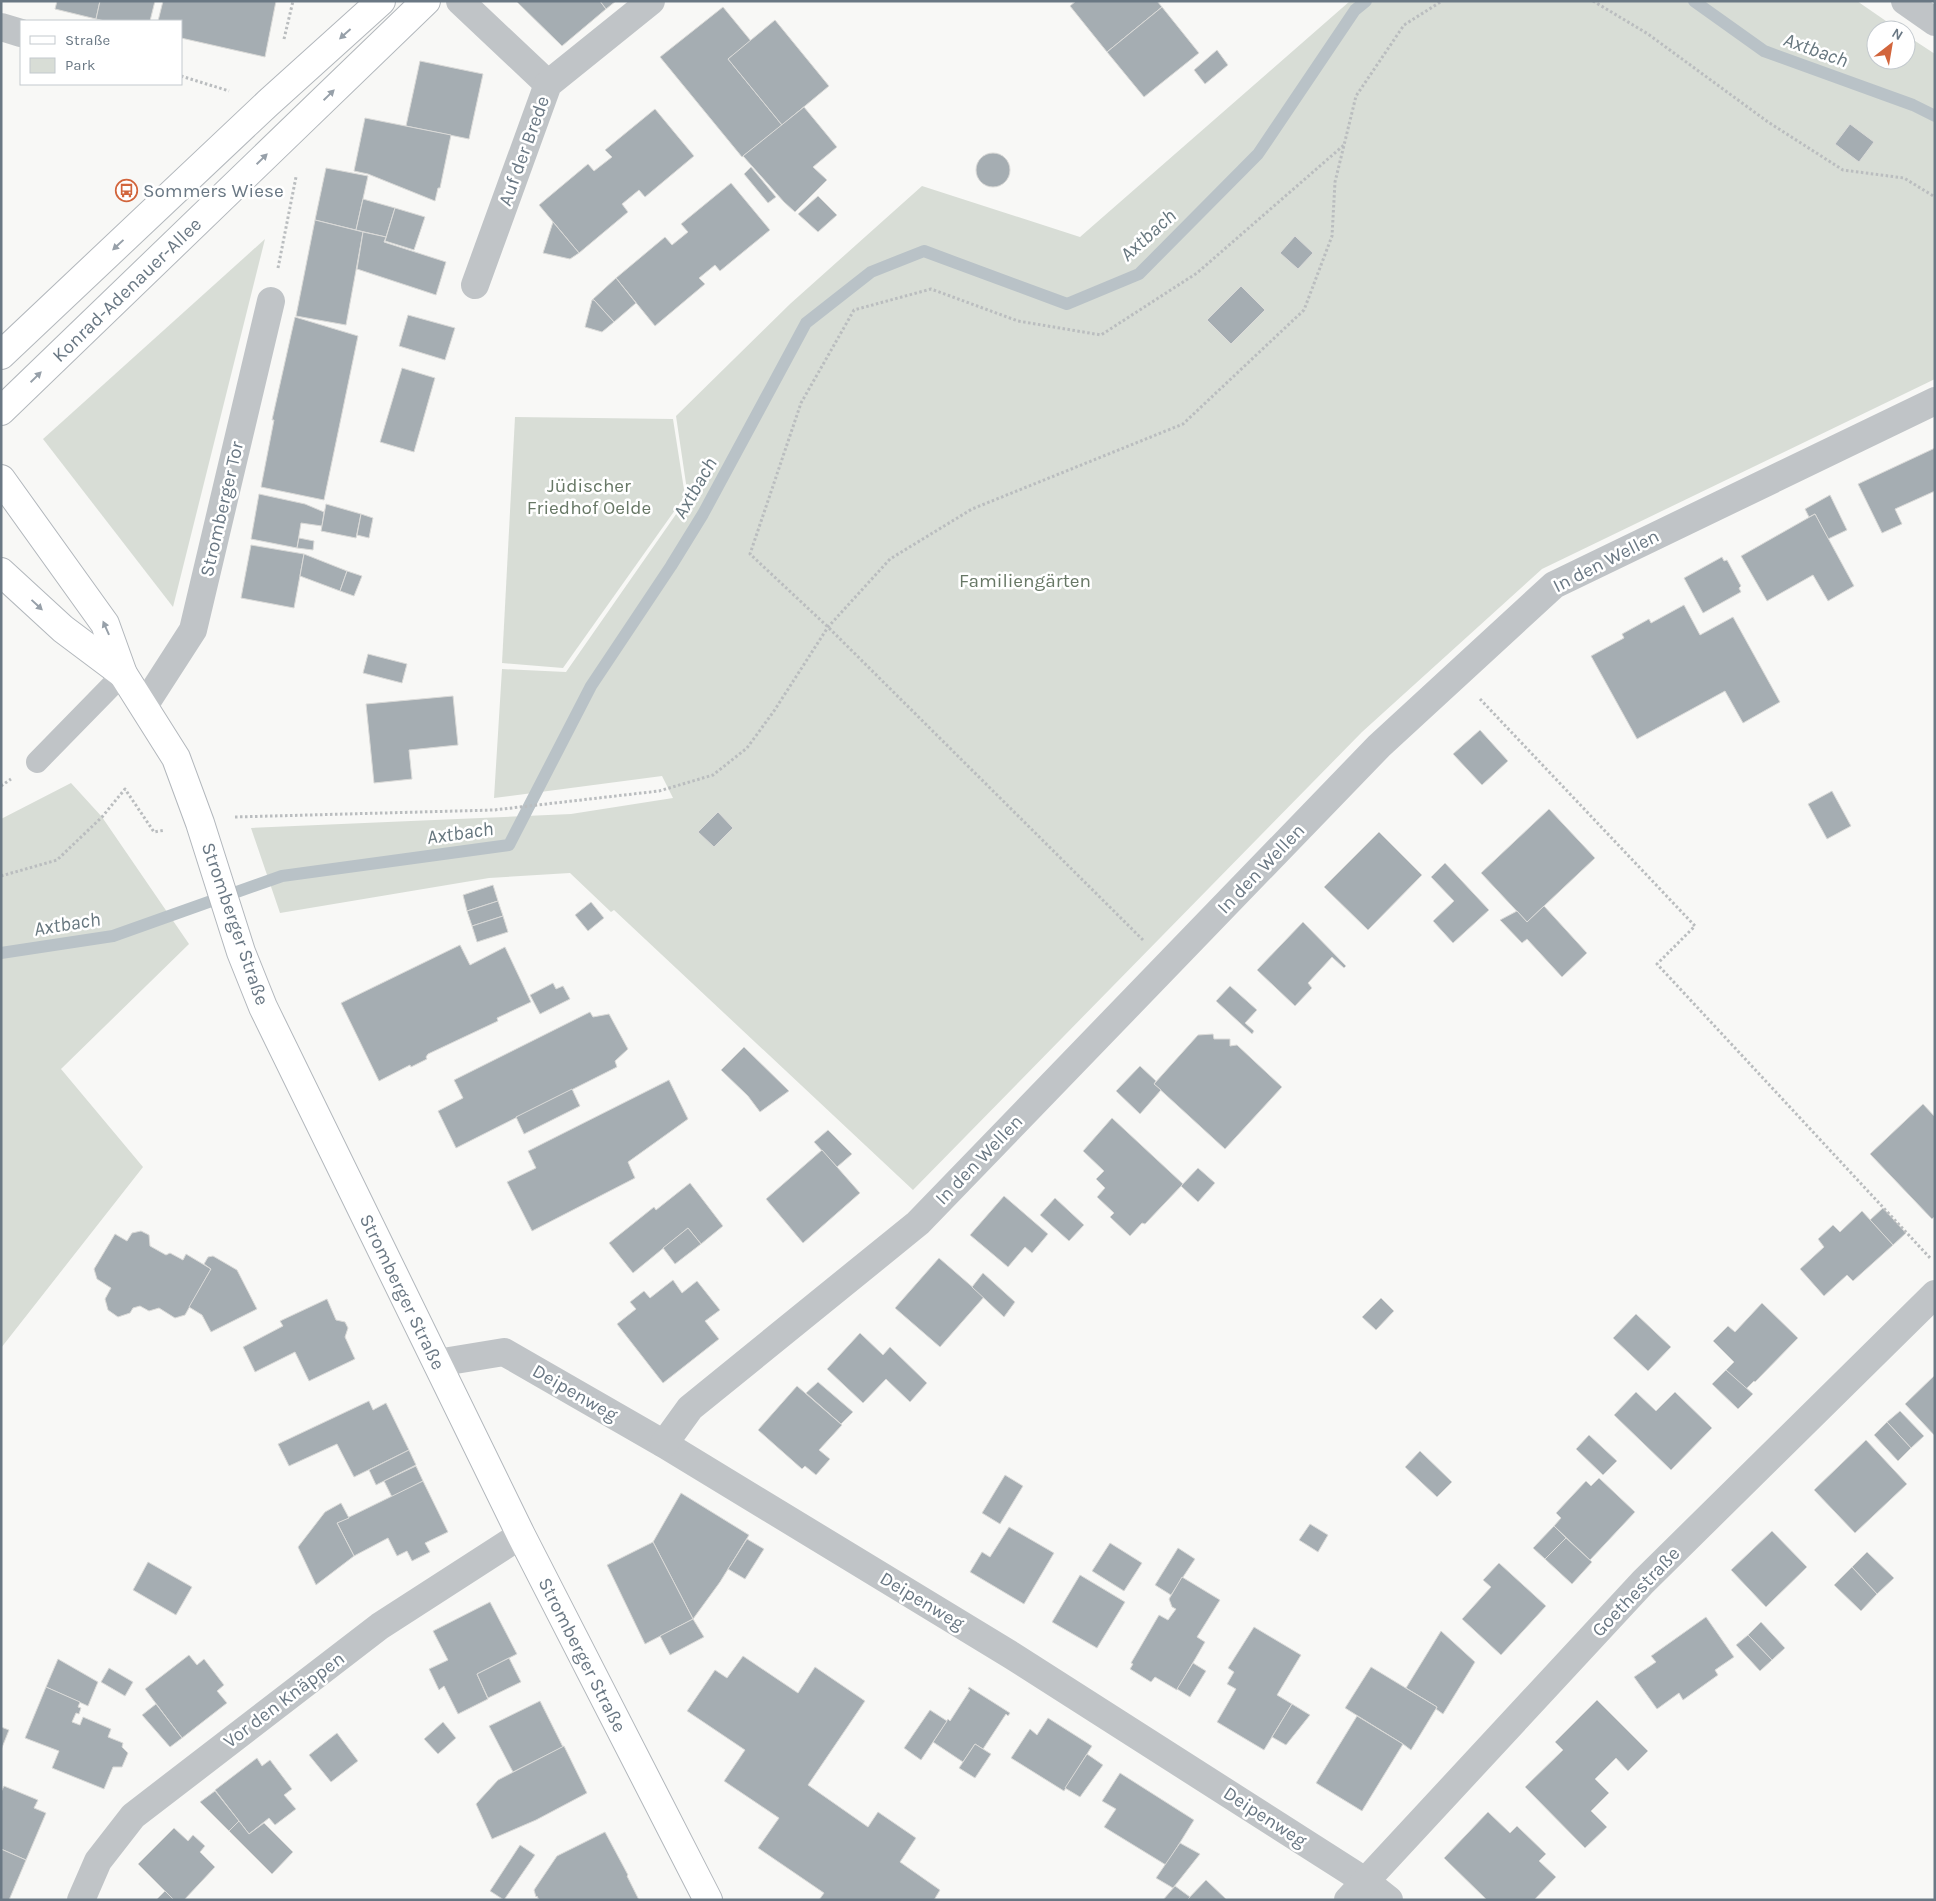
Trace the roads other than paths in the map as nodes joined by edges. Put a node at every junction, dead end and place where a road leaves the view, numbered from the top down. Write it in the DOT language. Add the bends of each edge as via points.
graph roads {
  1 [pos="381,1"];
  2 [pos="426,1"];
  3 [pos="460,1"];
  4 [pos="651,1"];
  5 [pos="1905,1"];
  6 [pos="1935,22"];
  7 [pos="1,27"];
  8 [pos="20,32"];
  9 [pos="548,84"];
  10 [pos="475,284"];
  11 [pos="271,301"];
  12 [pos="1,355"];
  13 [pos="1935,401"];
  14 [pos="1,411"];
  15 [pos="1,479"];
  16 [pos="1,572"];
  17 [pos="123,674"];
  18 [pos="144,706"];
  19 [pos="37,762"];
  20 [pos="1935,1294"];
  21 [pos="437,1363"];
  22 [pos="664,1444"];
  23 [pos="521,1535"];
  24 [pos="1356,1891"];
  25 [pos="81,1900"];
  26 [pos="708,1900"];
  27 [pos="1389,1900"];
  1 -- 12 [label="main road, Konrad-Adenauer-Allee, one-way"];
  14 -- 2 [label="main road, Konrad-Adenauer-Allee, one-way"];
  3 -- 9 [label="street"];
  4 -- 9 [label="street, Auf der Brede"];
  5 -- 6 [label="street"];
  7 -- 8 [label="street"];
  9 -- 10 [label="street, Auf der Brede"];
  11 -- 18 [label="street, Stromberger Tor" via="193,630"];
  13 -- 22 [label="street, In den Wellen" via="1554,585 1379,746 918,1223 690,1408"];
  17 -- 15 [label="main road, Stromberger Straße, one-way" via="105,624"];
  16 -- 17 [label="main road, Stromberger Straße, one-way" via="63,629"];
  17 -- 18 [label="main road, Stromberger Straße"];
  17 -- 19 [label="lane"];
  18 -- 21 [label="main road, Stromberger Straße" via="176,758 241,952 263,1007"];
  20 -- 24 [label="street, Goethestraße" via="1643,1582"];
  21 -- 22 [label="street, Deipenweg" via="504,1352"];
  21 -- 23 [label="main road, Stromberger Straße"];
  22 -- 24 [label="street, Deipenweg" via="1011,1655"];
  23 -- 25 [label="street, Vor den Knäppen" via="380,1626 133,1816 98,1861"];
  23 -- 26 [label="main road, Stromberger Straße"];
  24 -- 27 [label="street, Deipenweg"];
}
